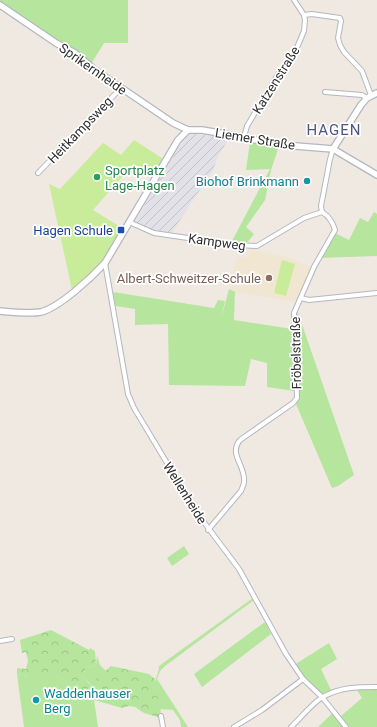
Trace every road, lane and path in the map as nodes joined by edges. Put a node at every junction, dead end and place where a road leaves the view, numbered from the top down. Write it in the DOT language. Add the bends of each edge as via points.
graph roads {
  1 [pos="294,0"];
  2 [pos="0,5"];
  3 [pos="304,15"];
  4 [pos="121,88"];
  5 [pos="325,92"];
  6 [pos="377,93"];
  7 [pos="369,96"];
  8 [pos="188,130"];
  9 [pos="244,137"];
  10 [pos="333,149"];
  11 [pos="38,173"];
  12 [pos="377,175"];
  13 [pos="322,212"];
  14 [pos="129,222"];
  15 [pos="105,263"];
  16 [pos="377,293"];
  17 [pos="301,298"];
  18 [pos="0,311"];
  19 [pos="208,530"];
  20 [pos="12,639"];
  21 [pos="0,641"];
  22 [pos="303,679"];
  23 [pos="377,687"];
  24 [pos="322,697"];
  25 [pos="161,716"];
  26 [pos="163,727"];
  27 [pos="234,727"];
  28 [pos="291,727"];
  29 [pos="346,727"];
  1 -- 3 [label="street"];
  2 -- 4 [label="main road, Sprikernheide" via="75,53"];
  3 -- 7 [label="street" via="340,18 340,45 362,71"];
  3 -- 9 [label="street, Katzenstraße" via="304,31 298,47 280,71 247,126"];
  4 -- 8 [label="main road, Sprikernheide" via="173,123"];
  4 -- 11 [label="street, Heitkampsweg"];
  5 -- 7 [label="street"];
  6 -- 7 [label="main road"];
  7 -- 10 [label="main road"];
  8 -- 9 [label="main road, Liemer Straße"];
  8 -- 14 [label="main road" via="178,140"];
  9 -- 10 [label="main road, Liemer Straße" via="283,145"];
  10 -- 12 [label="main road"];
  10 -- 13 [label="street"];
  13 -- 14 [label="street, Kampweg" via="304,218 257,246 154,233"];
  13 -- 17 [label="street, Fröbelstraße" via="335,230 314,267"];
  14 -- 15 [label="main road"];
  15 -- 18 [label="main road" via="54,307 40,312"];
  15 -- 19 [label="street, Wellenheide" via="128,394"];
  16 -- 17 [label="street" via="309,300"];
  17 -- 19 [label="street, Fröbelstraße" via="294,313 296,398 237,444 236,451 244,477 243,486"];
  19 -- 22 [label="street, Wellenheide" via="239,569 286,654"];
  20 -- 21 [label="street"];
  22 -- 24 [label="street, Wellenheide"];
  22 -- 27 [label="street" via="262,710"];
  23 -- 24 [label="street" via="356,686"];
  24 -- 28 [label="street"];
  24 -- 29 [label="street, Wellenheide"];
  25 -- 26 [label="street"];
}
